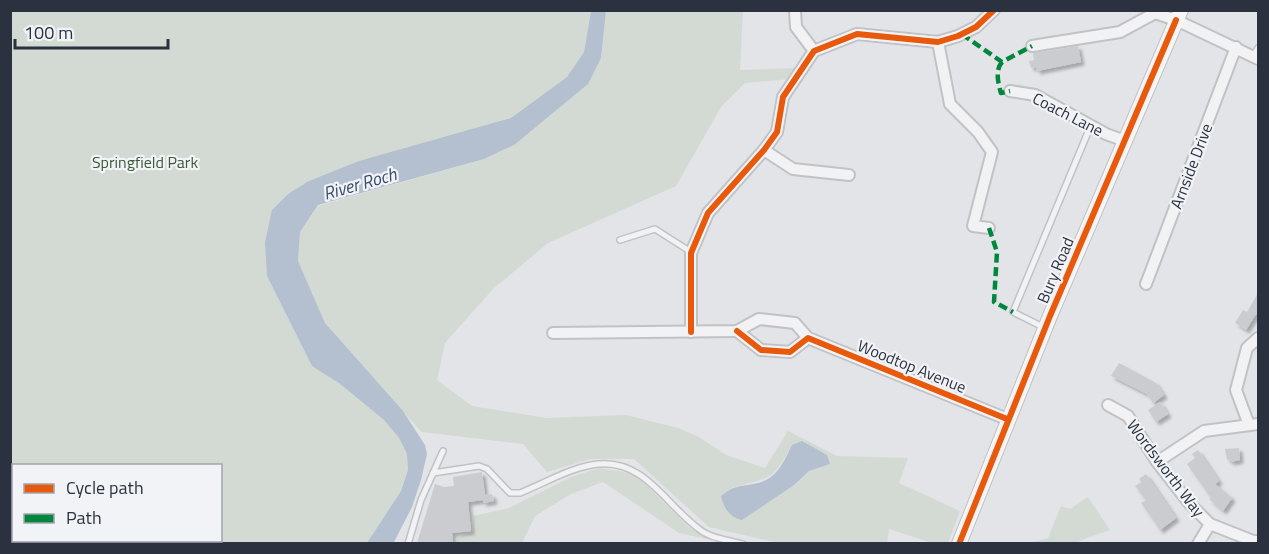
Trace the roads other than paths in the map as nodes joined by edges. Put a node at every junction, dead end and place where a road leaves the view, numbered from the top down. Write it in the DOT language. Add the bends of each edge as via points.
graph roads {
  1 [pos="795,10"];
  2 [pos="994,10"];
  3 [pos="1178,15"];
  4 [pos="938,42"];
  5 [pos="1032,46"];
  6 [pos="1236,47"];
  7 [pos="814,51"];
  8 [pos="1257,54"];
  9 [pos="1010,91"];
  10 [pos="1091,125"];
  11 [pos="1125,141"];
  12 [pos="764,150"];
  13 [pos="849,175"];
  14 [pos="989,228"];
  15 [pos="620,240"];
  16 [pos="691,253"];
  17 [pos="1146,284"];
  18 [pos="1045,328"];
  19 [pos="737,331"];
  20 [pos="691,332"];
  21 [pos="553,333"];
  22 [pos="808,338"];
  23 [pos="1258,338"];
  24 [pos="1108,405"];
  25 [pos="1007,419"];
  26 [pos="1254,424"];
  27 [pos="443,450"];
  28 [pos="1157,462"];
  29 [pos="433,473"];
  30 [pos="1210,524"];
  31 [pos="1258,541"];
  32 [pos="408,543"];
  33 [pos="743,543"];
  34 [pos="959,543"];
  35 [pos="1198,543"];
  1 -- 7 [label="street" via="796,27"];
  2 -- 4 [label="street" via="976,27"];
  3 -- 5 [label="street" via="1155,14 1119,32"];
  3 -- 6 [label="street"];
  3 -- 11 [label="main road, Bury Road"];
  4 -- 7 [label="street" via="857,34"];
  4 -- 14 [label="street" via="950,104 992,152 973,225"];
  6 -- 8 [label="street"];
  6 -- 17 [label="street, Arnside Drive"];
  7 -- 12 [label="street" via="783,97 777,132"];
  9 -- 10 [label="street, Coach Lane" via="1035,95"];
  10 -- 11 [label="street, Coach Lane"];
  10 -- 18 [label="lane" via="1012,312"];
  11 -- 18 [label="main road, Bury Road"];
  12 -- 13 [label="street" via="794,170"];
  12 -- 16 [label="street" via="708,213"];
  15 -- 16 [label="lane" via="655,229"];
  16 -- 20 [label="street"];
  18 -- 25 [label="main road, Bury Road"];
  19 -- 20 [label="street, Woodtop Avenue"];
  19 -- 22 [label="street, Woodtop Avenue" via="759,319 795,323"];
  19 -- 22 [label="street" via="761,350 790,352"];
  20 -- 21 [label="street, Woodtop Avenue"];
  22 -- 25 [label="street, Woodtop Avenue"];
  23 -- 26 [label="street" via="1247,348 1236,390"];
  24 -- 28 [label="street, Wordsworth Way" via="1128,416"];
  25 -- 34 [label="main road, Bury Road"];
  26 -- 28 [label="street" via="1204,430"];
  27 -- 29 [label="lane"];
  28 -- 30 [label="street, Wordsworth Way"];
  29 -- 32 [label="lane"];
  29 -- 33 [label="lane" via="479,466 510,493 520,493 578,468 616,464 644,477 701,532"];
  30 -- 31 [label="street, Wordsworth Way"];
  30 -- 35 [label="street"];
}
